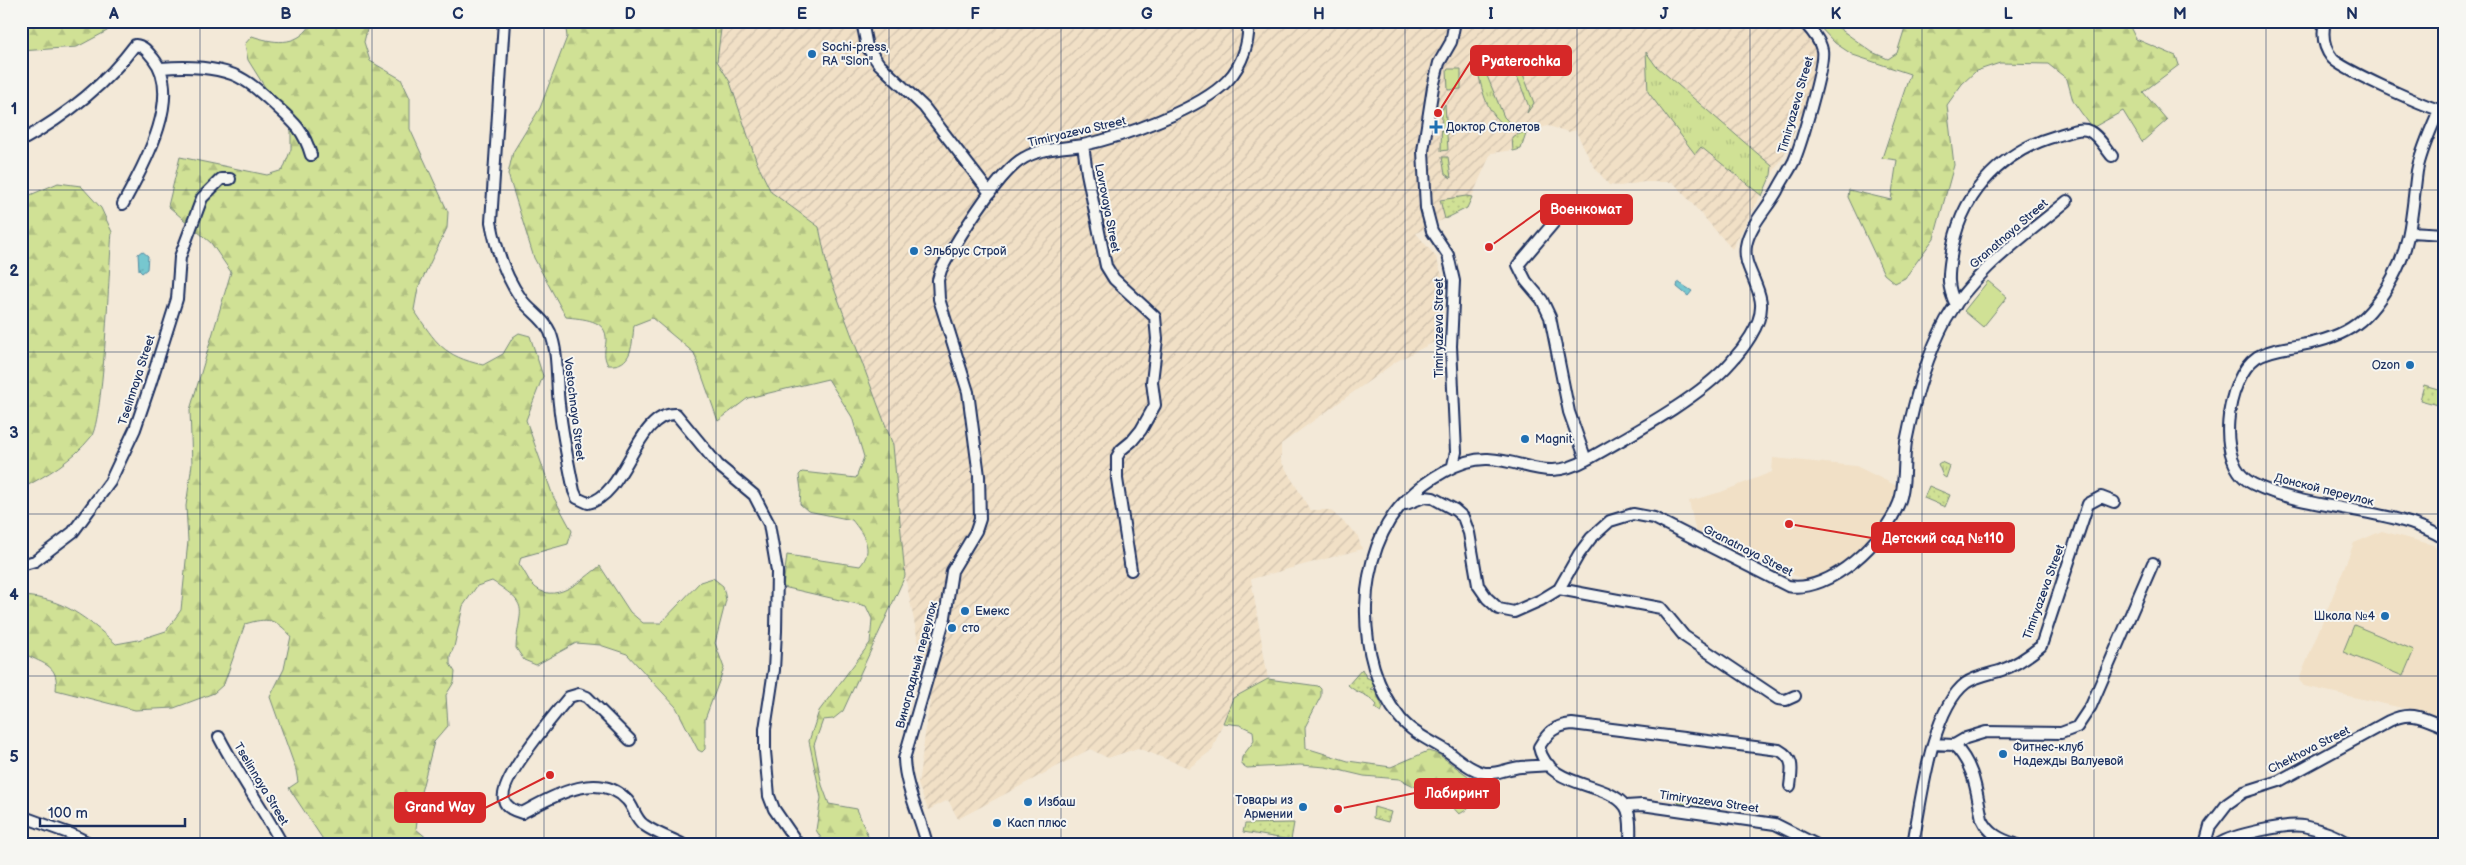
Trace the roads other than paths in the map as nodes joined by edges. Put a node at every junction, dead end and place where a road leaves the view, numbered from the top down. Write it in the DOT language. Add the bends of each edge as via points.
graph roads {
  1 [pos="504,21"];
  2 [pos="862,21"];
  3 [pos="1248,21"];
  4 [pos="1455,21"];
  5 [pos="1803,21"];
  6 [pos="2325,21"];
  7 [pos="161,68"];
  8 [pos="2442,111"];
  9 [pos="21,141"];
  10 [pos="1083,145"];
  11 [pos="311,155"];
  12 [pos="2112,156"];
  13 [pos="230,180"];
  14 [pos="990,193"];
  15 [pos="1585,201"];
  16 [pos="2067,201"];
  17 [pos="123,204"];
  18 [pos="2410,232"];
  19 [pos="2445,234"];
  20 [pos="1956,304"];
  21 [pos="1586,460"];
  22 [pos="1453,466"];
  23 [pos="2114,502"];
  24 [pos="1394,513"];
  25 [pos="2445,539"];
  26 [pos="2153,563"];
  27 [pos="21,566"];
  28 [pos="1131,570"];
  29 [pos="1559,589"];
  30 [pos="1795,696"];
  31 [pos="2445,727"];
  32 [pos="219,737"];
  33 [pos="630,740"];
  34 [pos="1933,744"];
  35 [pos="1954,745"];
  36 [pos="1549,765"];
  37 [pos="1790,786"];
  38 [pos="1626,806"];
  39 [pos="22,817"];
  40 [pos="91,844"];
  41 [pos="282,844"];
  42 [pos="682,844"];
  43 [pos="798,844"];
  44 [pos="927,844"];
  45 [pos="1630,844"];
  46 [pos="1815,844"];
  47 [pos="1913,844"];
  48 [pos="2015,844"];
  49 [pos="2205,844"];
  50 [pos="2219,844"];
  51 [pos="2350,844"];
  1 -- 43 [label="street, Vostochnaya Street" via="491,222 495,246 513,286 550,332 557,371 558,402 574,491 578,498 588,503 600,498 656,421 670,413 676,414 718,465 759,502 769,524 777,571 774,670 765,729 769,796"];
  2 -- 14 [label="street" via="867,47 879,64 924,107"];
  3 -- 10 [label="street, Timiryazeva Street" via="1250,37 1244,52 1220,88 1135,131"];
  4 -- 22 [label="street, Timiryazeva Street" via="1451,42 1439,63 1433,87 1423,151 1426,208 1432,231 1448,255 1454,281 1450,346 1456,452"];
  5 -- 21 [label="street, Timiryazeva Street" via="1822,46 1823,54 1816,91 1797,152 1746,246 1746,260 1762,308 1758,321 1730,363 1709,382"];
  6 -- 8 [label="street" via="2322,36 2332,59"];
  7 -- 9 [label="street" via="146,49 135,45 120,66 56,121"];
  7 -- 11 [label="street" via="202,68 244,79 305,136"];
  7 -- 17 [label="street" via="166,92 151,149"];
  8 -- 18 [label="street, Донской переулок" via="2424,147"];
  10 -- 14 [label="street, Timiryazeva Street" via="1025,157 1013,164"];
  10 -- 28 [label="street, Lavrovaya Street" via="1106,266 1114,279 1155,316 1157,339 1152,382 1155,405 1141,430 1117,457 1117,479"];
  12 -- 20 [label="street" via="2091,132 2082,129 2040,141 2002,162 1982,182 1958,223 1947,282"];
  13 -- 27 [label="street, Tselinnaya Street" via="221,179 202,198 180,257 177,299 150,385 135,429 110,482 73,532 35,561"];
  14 -- 44 [label="street, Виноградный переулок" via="948,257 938,280 939,299 968,392 979,476 980,519 952,571 945,617 904,759 905,775"];
  15 -- 21 [label="street" via="1556,220 1518,265 1550,317 1569,412"];
  16 -- 20 [label="street, Granatnaya Street" via="1989,266"];
  18 -- 19 [label="street"];
  18 -- 25 [label="street, Донской переулок" via="2393,278 2361,320 2347,332 2332,339 2269,352 2256,358 2239,382 2232,404 2228,446 2238,473 2252,484 2292,497 2405,522"];
  20 -- 29 [label="street, Granatnaya Street" via="1921,382 1906,443 1900,500 1881,533 1851,564 1809,587 1788,586 1654,518 1634,514 1610,522 1591,538"];
  21 -- 22 [label="street, Timiryazeva Street" via="1561,471 1489,459"];
  22 -- 24 [label="street, Timiryazeva Street" via="1408,498"];
  23 -- 34 [label="street, Timiryazeva Street" via="2101,498 2088,504 2041,646 2005,669 1966,684 1951,702"];
  24 -- 29 [label="street, Timiryazeva Street" via="1424,497 1443,503 1463,517 1478,584 1499,609 1514,612"];
  24 -- 36 [label="street, Timiryazeva Street" via="1372,558 1366,611 1368,646 1399,718 1412,730 1481,772 1497,773 1519,767"];
  26 -- 35 [label="street" via="2091,706 2077,727 2062,733 1986,732"];
  29 -- 30 [label="street" via="1661,608 1684,636 1778,699"];
  31 -- 49 [label="street, Chekhova Street" via="2416,716 2401,715 2279,781 2244,792 2227,804 2210,826"];
  32 -- 41 [label="street, Tselinnaya Street"];
  33 -- 42 [label="street" via="588,697 579,694 569,696 514,768 504,788 506,806 522,813 592,784 627,800 643,824"];
  34 -- 35 [label="street"];
  34 -- 47 [label="street, Timiryazeva Street"];
  35 -- 48 [label="street" via="1972,769 1985,827 2000,839"];
  36 -- 37 [label="street" via="1541,756 1539,747 1558,725 1572,724 1779,750 1789,755 1793,765"];
  36 -- 38 [label="street, Timiryazeva Street" via="1563,776"];
  38 -- 45 [label="street" via="1630,820"];
  38 -- 46 [label="street, Timiryazeva Street" via="1642,805 1775,824"];
  39 -- 40 [label="street"];
  50 -- 51 [label="street" via="2260,830 2301,825"];
}
